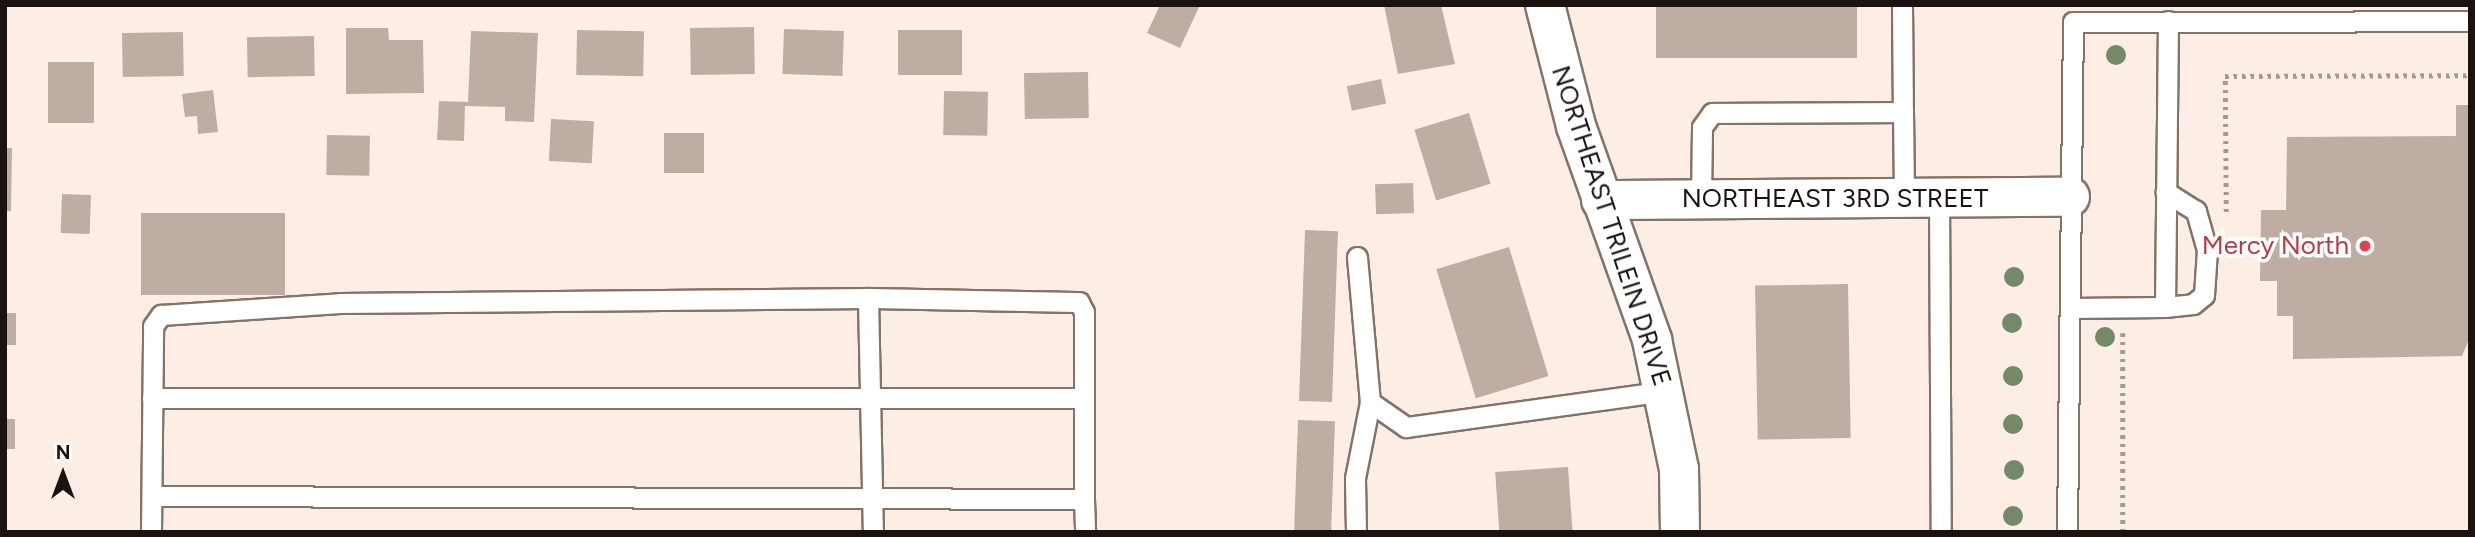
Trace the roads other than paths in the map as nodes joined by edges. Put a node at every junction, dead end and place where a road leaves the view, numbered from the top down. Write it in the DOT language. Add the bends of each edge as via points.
graph roads {
  1 [pos="1545,5"];
  2 [pos="1902,5"];
  3 [pos="2470,20"];
  4 [pos="2168,21"];
  5 [pos="1903,112"];
  6 [pos="2166,192"];
  7 [pos="2070,197"];
  8 [pos="1921,198"];
  9 [pos="1601,200"];
  10 [pos="1701,200"];
  11 [pos="1357,257"];
  12 [pos="867,298"];
  13 [pos="2165,307"];
  14 [pos="2070,308"];
  15 [pos="1665,391"];
  16 [pos="152,398"];
  17 [pos="1083,398"];
  18 [pos="870,399"];
  19 [pos="1370,402"];
  20 [pos="872,495"];
  21 [pos="152,496"];
  22 [pos="1084,499"];
  23 [pos="151,532"];
  24 [pos="873,532"];
  25 [pos="1085,532"];
  26 [pos="1356,532"];
  27 [pos="1680,532"];
  28 [pos="1941,532"];
  29 [pos="2067,532"];
  1 -- 9 [label="street, NORTHEAST TRILEIN DRIVE"];
  2 -- 5 [label="lane"];
  3 -- 4 [label="lane"];
  4 -- 6 [label="lane"];
  4 -- 7 [label="lane" via="2073,22"];
  5 -- 8 [label="lane"];
  5 -- 10 [label="lane" via="1712,113 1702,127"];
  6 -- 13 [label="lane"];
  6 -- 13 [label="lane" via="2196,211 2207,275 2204,295 2193,304"];
  7 -- 8 [label="street, NORTHEAST 3RD STREET"];
  7 -- 14 [label="lane"];
  8 -- 10 [label="street, NORTHEAST 3RD STREET"];
  8 -- 28 [label="lane"];
  9 -- 10 [label="street, NORTHEAST 3RD STREET"];
  9 -- 15 [label="street, NORTHEAST TRILEIN DRIVE"];
  11 -- 19 [label="lane"];
  12 -- 16 [label="lane" via="340,303 162,315 153,326"];
  12 -- 17 [label="lane" via="1079,302"];
  12 -- 18 [label="lane"];
  13 -- 14 [label="lane"];
  14 -- 29 [label="lane"];
  15 -- 19 [label="lane" via="1406,427"];
  15 -- 27 [label="street, NORTHEAST TRILEIN DRIVE" via="1678,468"];
  16 -- 18 [label="lane"];
  16 -- 21 [label="lane"];
  17 -- 18 [label="lane"];
  17 -- 22 [label="lane"];
  18 -- 20 [label="lane"];
  19 -- 26 [label="lane" via="1355,478"];
  20 -- 21 [label="lane"];
  20 -- 22 [label="lane"];
  20 -- 24 [label="lane"];
  21 -- 23 [label="lane"];
  22 -- 25 [label="lane"];
}
